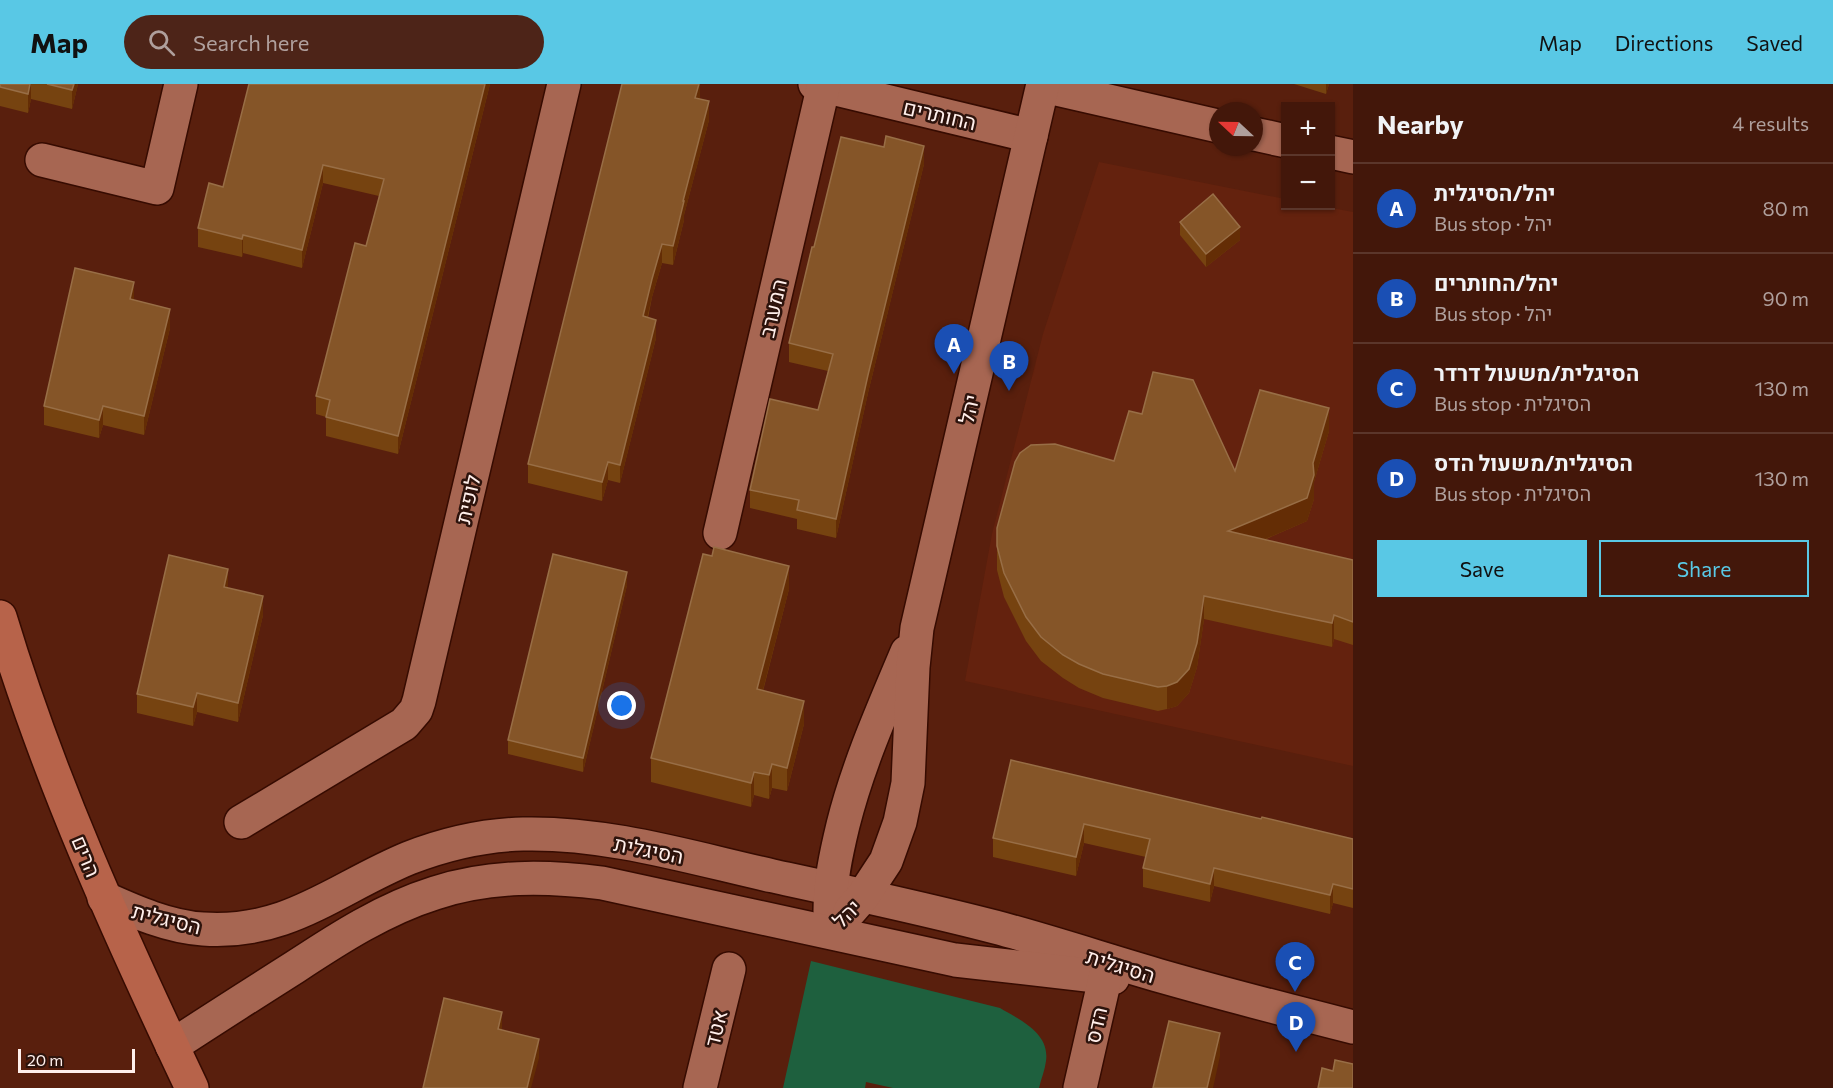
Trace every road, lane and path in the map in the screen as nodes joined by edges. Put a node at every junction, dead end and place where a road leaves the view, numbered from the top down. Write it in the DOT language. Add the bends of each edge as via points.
graph roads {
  1 [pos="181,84"];
  2 [pos="564,84"];
  3 [pos="821,85"];
  4 [pos="1043,85"];
  5 [pos="1209,124"];
  6 [pos="1031,136"];
  7 [pos="1263,136"];
  8 [pos="1281,140"];
  9 [pos="1335,153"];
  10 [pos="1353,157"];
  11 [pos="42,160"];
  12 [pos="720,533"];
  13 [pos="0,617"];
  14 [pos="917,628"];
  15 [pos="241,822"];
  16 [pos="830,889"];
  17 [pos="863,896"];
  18 [pos="104,898"];
  19 [pos="831,933"];
  20 [pos="729,969"];
  21 [pos="1107,969"];
  22 [pos="1353,1027"];
  23 [pos="172,1046"];
  24 [pos="192,1088"];
  25 [pos="700,1088"];
  26 [pos="1080,1088"];
  1 -- 11 [label="street" via="158,188"];
  2 -- 15 [label="street, לופית" via="416,710 404,724"];
  3 -- 6 [label="street, החותרים"];
  3 -- 12 [label="street, המערב"];
  4 -- 5 [label="street"];
  4 -- 6 [label="street, יהל"];
  6 -- 14 [label="street, יהל"];
  7 -- 8 [label="street"];
  9 -- 10 [label="street"];
  13 -- 18 [label="main road, הרים" via="60,790"];
  14 -- 16 [label="street, יהל" via="861,765"];
  14 -- 17 [label="street, יהל" via="908,783 886,861"];
  16 -- 17 [label="street, הסיגלית"];
  16 -- 18 [label="street, הסיגלית" via="614,841 522,834 482,837 445,846 408,859 293,916 260,926 201,929 133,911"];
  16 -- 19 [label="street, יהל"];
  17 -- 19 [label="street, יהל"];
  17 -- 21 [label="street, הסיגלית" via="995,927"];
  18 -- 23 [label="main road, הרים"];
  19 -- 21 [label="street, הסיגלית" via="954,960"];
  19 -- 23 [label="street, הסיגלית" via="568,879 502,879 469,884 436,892 372,919"];
  20 -- 25 [label="street, אטד"];
  21 -- 22 [label="street, הסיגלית" via="1202,988"];
  21 -- 26 [label="street, הדס"];
  23 -- 24 [label="main road, הרים"];
}
